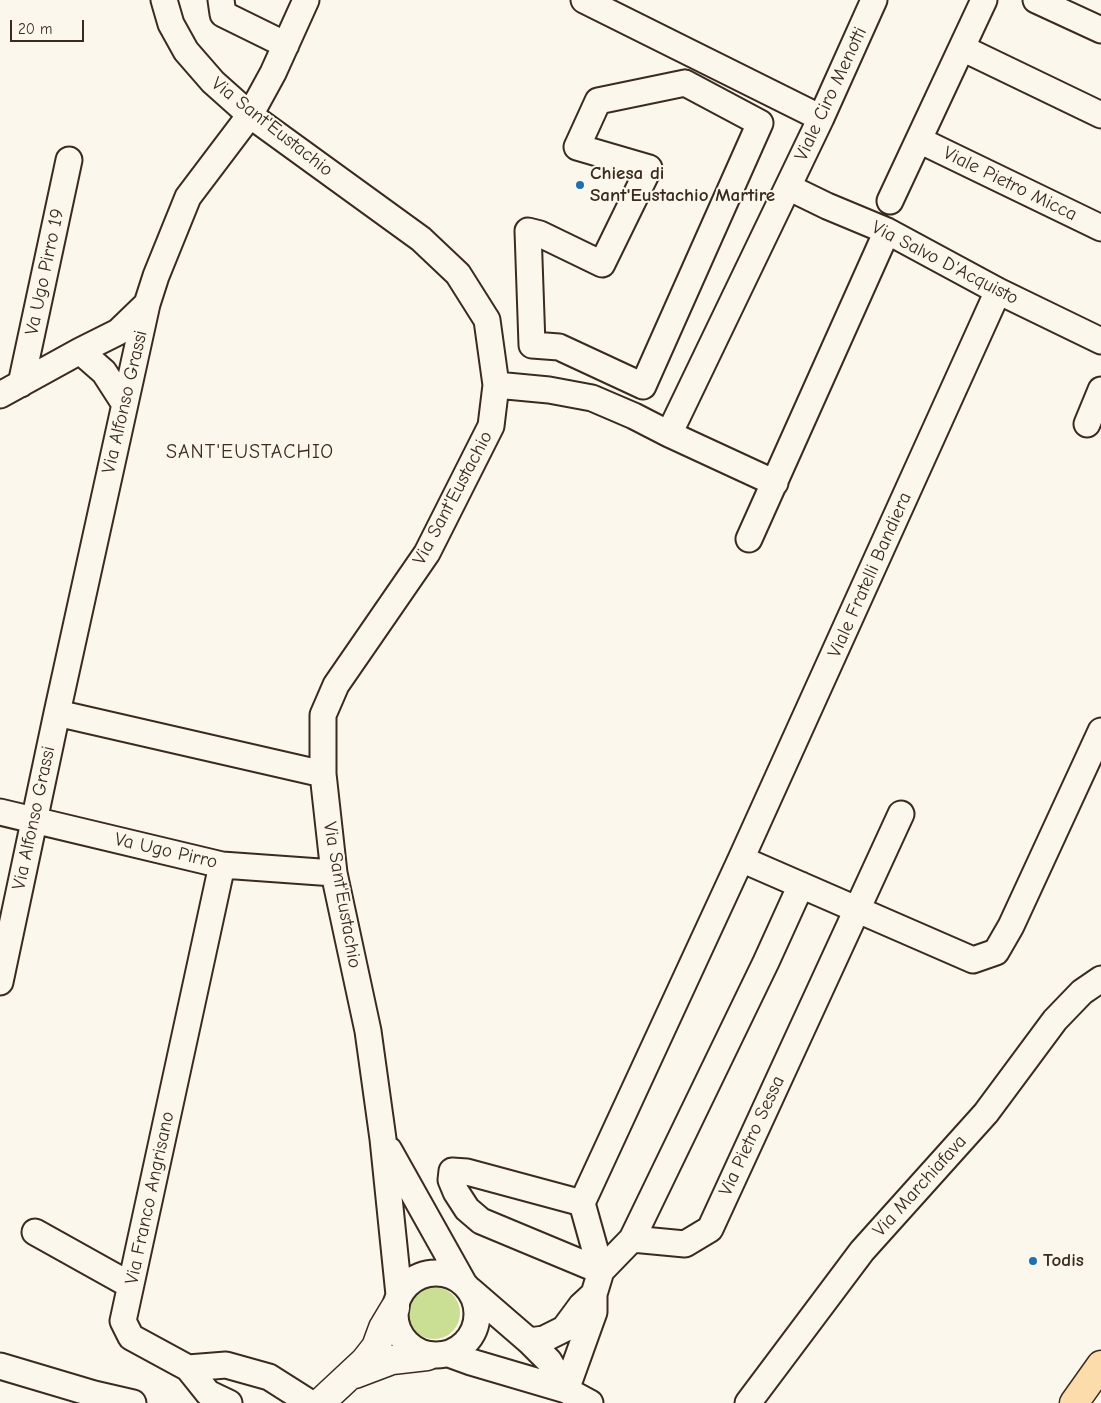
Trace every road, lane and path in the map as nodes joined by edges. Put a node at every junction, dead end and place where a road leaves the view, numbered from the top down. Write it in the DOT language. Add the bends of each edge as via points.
graph roads {
  1 [pos="164,0"];
  2 [pos="221,0"];
  3 [pos="306,0"];
  4 [pos="874,0"];
  5 [pos="984,0"];
  6 [pos="1036,0"];
  7 [pos="588,1"];
  8 [pos="1101,30"];
  9 [pos="286,44"];
  10 [pos="962,48"];
  11 [pos="250,115"];
  12 [pos="1101,115"];
  13 [pos="821,118"];
  14 [pos="919,140"];
  15 [pos="69,160"];
  16 [pos="788,187"];
  17 [pos="890,201"];
  18 [pos="1101,228"];
  19 [pos="886,231"];
  20 [pos="998,291"];
  21 [pos="147,304"];
  22 [pos="1101,341"];
  23 [pos="80,351"];
  24 [pos="496,385"];
  25 [pos="643,386"];
  26 [pos="10,390"];
  27 [pos="1101,390"];
  28 [pos="124,403"];
  29 [pos="1087,424"];
  30 [pos="669,434"];
  31 [pos="775,484"];
  32 [pos="749,539"];
  33 [pos="56,713"];
  34 [pos="1101,731"];
  35 [pos="323,774"];
  36 [pos="0,812"];
  37 [pos="901,814"];
  38 [pos="34,821"];
  39 [pos="741,859"];
  40 [pos="222,865"];
  41 [pos="334,874"];
  42 [pos="801,885"];
  43 [pos="857,910"];
  44 [pos="1101,979"];
  45 [pos="0,982"];
  46 [pos="383,1138"];
  47 [pos="582,1203"];
  48 [pos="35,1232"];
  49 [pos="632,1239"];
  50 [pos="598,1282"];
  51 [pos="130,1285"];
  52 [pos="466,1286"];
  53 [pos="397,1302"];
  54 [pos="529,1341"];
  55 [pos="438,1355"];
  56 [pos="1101,1365"];
  57 [pos="0,1366"];
  58 [pos="188,1368"];
  59 [pos="349,1376"];
  60 [pos="566,1390"];
  61 [pos="134,1403"];
  62 [pos="229,1403"];
  63 [pos="310,1403"];
  64 [pos="320,1403"];
  65 [pos="590,1403"];
  66 [pos="748,1403"];
  67 [pos="1074,1403"];
  1 -- 11 [label="street, Via Sant'Eustachio" via="171,24 186,51 213,82"];
  2 -- 9 [label="street" via="223,14"];
  3 -- 9 [label="street, Via Alfonso Grassi"];
  4 -- 13 [label="street, Viale Ciro Menotti"];
  5 -- 10 [label="street"];
  6 -- 8 [label="street"];
  7 -- 13 [label="street"];
  9 -- 11 [label="street, Via Alfonso Grassi"];
  10 -- 12 [label="street"];
  10 -- 14 [label="street"];
  11 -- 21 [label="street, Via Alfonso Grassi" via="188,197"];
  11 -- 24 [label="street, Via Sant'Eustachio" via="420,239 458,274 487,320"];
  13 -- 16 [label="street, Viale Ciro Menotti"];
  14 -- 17 [label="street"];
  14 -- 18 [label="street, Viale Pietro Micca"];
  15 -- 26 [label="street, Va Ugo Pirro 19"];
  16 -- 19 [label="street, Via Salvo D'Acquisto"];
  16 -- 30 [label="street, Viale Ciro Menotti"];
  19 -- 20 [label="street, Via Salvo D'Acquisto"];
  19 -- 31 [label="street"];
  20 -- 22 [label="street, Via Salvo D'Acquisto"];
  20 -- 39 [label="street, Viale Fratelli Bandiera"];
  21 -- 23 [label="street" via="118,332"];
  21 -- 28 [label="street, Via Alfonso Grassi"];
  23 -- 26 [label="street"];
  23 -- 28 [label="street" via="104,372"];
  24 -- 30 [label="street" via="592,398"];
  24 -- 35 [label="street, Via Sant'Eustachio" via="491,426 427,553 336,685 323,715"];
  25 -- 25 [label="street" via="760,123 684,83 598,101 577,147 649,168 602,264 528,231 532,345 559,346"];
  27 -- 29 [label="street"];
  28 -- 33 [label="street, Via Alfonso Grassi"];
  30 -- 31 [label="street"];
  31 -- 32 [label="street"];
  33 -- 35 [label="street"];
  33 -- 38 [label="street, Via Alfonso Grassi"];
  34 -- 43 [label="street" via="1012,926 996,952 972,960"];
  35 -- 41 [label="street, Via Sant'Eustachio"];
  36 -- 38 [label="street, Va Ugo Pirro"];
  37 -- 43 [label="street, Via Pietro Sessa"];
  38 -- 40 [label="street, Va Ugo Pirro"];
  38 -- 45 [label="street, Via Alfonso Grassi"];
  39 -- 42 [label="street"];
  39 -- 47 [label="street, Viale Fratelli Bandiera"];
  40 -- 41 [label="street, Va Ugo Pirro"];
  40 -- 51 [label="street, Via Franco Angrisano"];
  41 -- 46 [label="street, Via Sant'Eustachio" via="368,1031"];
  42 -- 43 [label="street"];
  42 -- 49 [label="street"];
  43 -- 49 [label="street, Via Pietro Sessa" via="710,1229 685,1244"];
  44 -- 66 [label="street, Via Marchiafava" via="1082,992 1055,1020 986,1113 862,1251"];
  46 -- 52 [label="street, Via Sant'Eustachio"];
  46 -- 53 [label="street, Via Sant'Eustachio"];
  47 -- 50 [label="street"];
  47 -- 50 [label="street" via="452,1171 451,1180 456,1192 466,1209 481,1221"];
  48 -- 51 [label="street"];
  49 -- 50 [label="street"];
  50 -- 54 [label="street" via="564,1329 544,1339"];
  50 -- 60 [label="street" via="594,1312"];
  51 -- 58 [label="street, Via Franco Angrisano" via="123,1321 132,1337"];
  52 -- 53 [label="street" via="444,1273 428,1274 413,1279 405,1286"];
  52 -- 54 [label="street"];
  52 -- 55 [label="street" via="475,1300 476,1327 459,1348"];
  53 -- 55 [label="street" via="396,1322 404,1343 413,1350"];
  53 -- 59 [label="street" via="376,1347"];
  54 -- 60 [label="street" via="549,1361"];
  55 -- 59 [label="street" via="392,1360"];
  55 -- 60 [label="street"];
  56 -- 67 [label="highway"];
  57 -- 61 [label="street"];
  58 -- 62 [label="street" via="208,1393"];
  58 -- 63 [label="street" via="226,1365 269,1377"];
  59 -- 64 [label="street"];
  60 -- 65 [label="street"];
}
